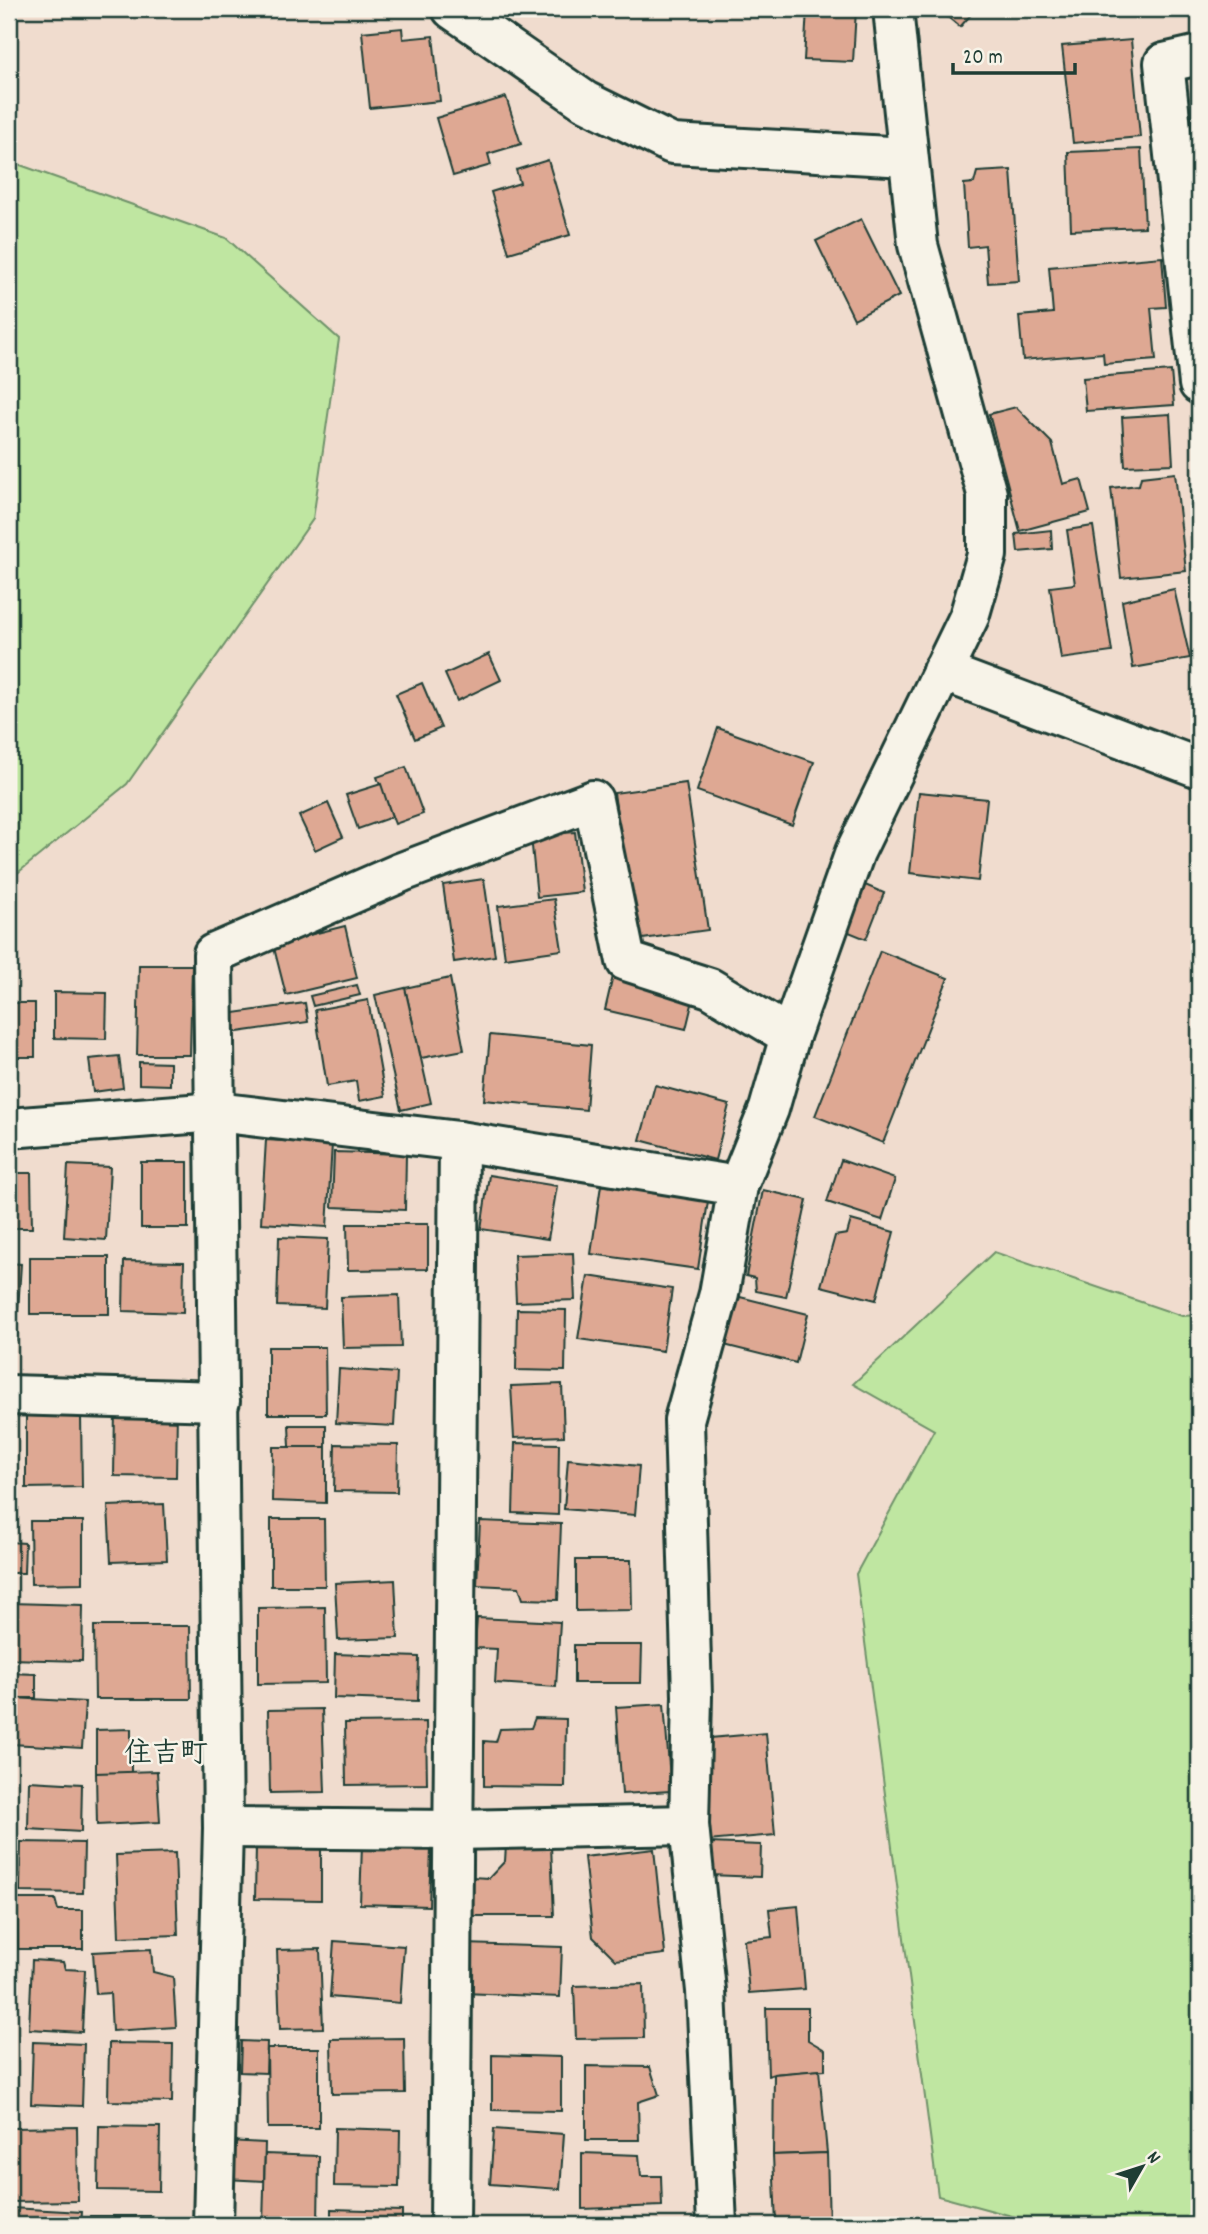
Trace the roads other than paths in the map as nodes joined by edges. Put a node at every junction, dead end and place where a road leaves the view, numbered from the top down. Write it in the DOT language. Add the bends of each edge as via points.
graph roads {
  1 [pos="452,9"];
  2 [pos="893,9"];
  3 [pos="1199,55"];
  4 [pos="907,156"];
  5 [pos="1199,384"];
  6 [pos="942,671"];
  7 [pos="1199,768"];
  8 [pos="790,1035"];
  9 [pos="216,1112"];
  10 [pos="9,1128"];
  11 [pos="458,1141"];
  12 [pos="738,1185"];
  13 [pos="9,1395"];
  14 [pos="220,1401"];
  15 [pos="689,1825"];
  16 [pos="223,1828"];
  17 [pos="454,1829"];
  18 [pos="213,2225"];
  19 [pos="450,2225"];
  20 [pos="717,2225"];
  1 -- 4 [label="street" via="585,101 672,144"];
  2 -- 4 [label="street"];
  3 -- 5 [label="street" via="1164,63"];
  4 -- 6 [label="street" via="918,245 987,494 987,555 970,617"];
  6 -- 7 [label="street"];
  6 -- 8 [label="street" via="855,852"];
  8 -- 9 [label="street" via="710,988 626,961 593,800 402,872 213,954"];
  8 -- 12 [label="street" via="769,1109"];
  9 -- 10 [label="street"];
  9 -- 11 [label="street"];
  9 -- 14 [label="street"];
  11 -- 12 [label="street"];
  11 -- 17 [label="street"];
  12 -- 15 [label="street" via="719,1294 684,1420 692,1696"];
  13 -- 14 [label="street"];
  14 -- 16 [label="street"];
  15 -- 17 [label="street"];
  15 -- 20 [label="street" via="706,1991"];
  16 -- 17 [label="street"];
  16 -- 18 [label="street"];
  17 -- 19 [label="street"];
}
